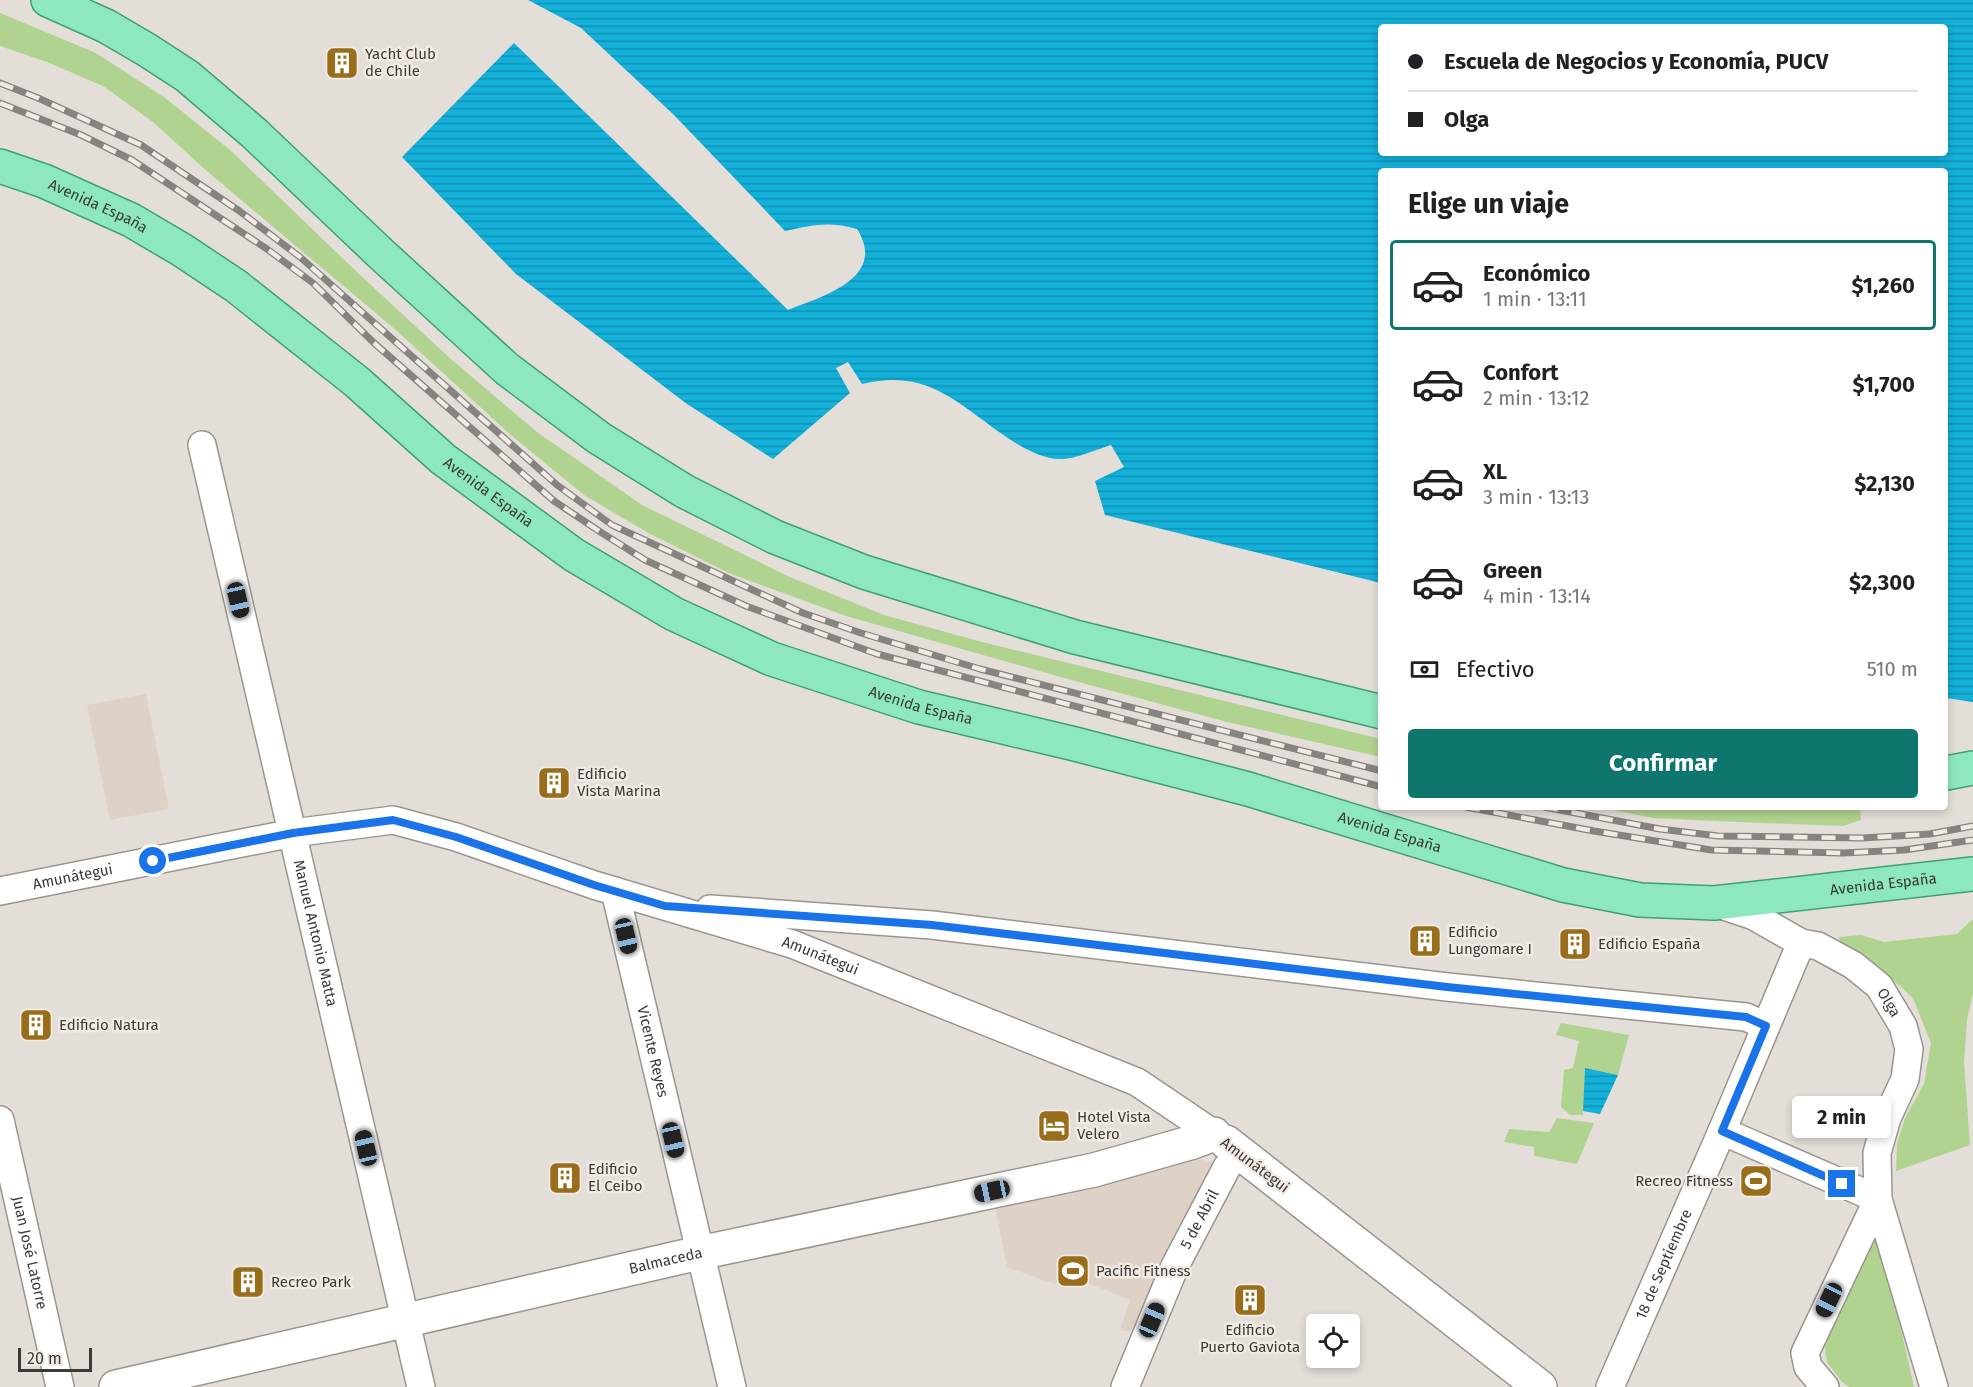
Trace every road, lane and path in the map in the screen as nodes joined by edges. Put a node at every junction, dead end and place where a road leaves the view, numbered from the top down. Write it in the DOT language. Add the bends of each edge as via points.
graph roads {
  1 [pos="48,0"];
  2 [pos="0,166"];
  3 [pos="202,445"];
  4 [pos="1378,711"];
  5 [pos="1973,768"];
  6 [pos="1948,773"];
  7 [pos="293,833"];
  8 [pos="1973,874"];
  9 [pos="0,891"];
  10 [pos="615,891"];
  11 [pos="1714,903"];
  12 [pos="665,906"];
  13 [pos="1801,943"];
  14 [pos="1766,1026"];
  15 [pos="0,1120"];
  16 [pos="1722,1131"];
  17 [pos="1226,1142"];
  18 [pos="1878,1199"];
  19 [pos="699,1253"];
  20 [pos="406,1320"];
  21 [pos="60,1387"];
  22 [pos="116,1387"];
  23 [pos="421,1387"];
  24 [pos="732,1387"];
  25 [pos="1125,1387"];
  26 [pos="1540,1387"];
  27 [pos="1610,1387"];
  28 [pos="1825,1387"];
  29 [pos="1934,1387"];
  1 -- 4 [label="main road" via="106,26 187,76 254,133 507,369 599,438 693,496 775,537 864,572 1075,637"];
  2 -- 11 [label="main road, Avenida España" via="130,219 182,250 302,337 443,459 574,555 674,614 772,659 919,707 1248,789 1563,885 1640,900"];
  3 -- 7 [label="street, Manuel Antonio Matta"];
  5 -- 6 [label="main road"];
  7 -- 9 [label="street, Amunátegui"];
  7 -- 10 [label="street, Amunátegui" via="393,820"];
  7 -- 20 [label="street, Manuel Antonio Matta"];
  8 -- 11 [label="main road, Avenida España"];
  10 -- 12 [label="street, Amunátegui"];
  10 -- 19 [label="street, Vicente Reyes"];
  11 -- 13 [label="street, Olga" via="1754,916"];
  12 -- 14 [label="street" via="932,925 1447,987 1746,1017"];
  12 -- 17 [label="street, Amunátegui" via="792,944 1137,1082"];
  13 -- 14 [label="street, 18 de Septiembre"];
  13 -- 18 [label="street, Olga" via="1831,952 1879,986 1903,1026 1909,1049 1905,1079 1887,1118 1877,1153"];
  14 -- 16 [label="street, 18 de Septiembre"];
  15 -- 21 [label="street, Juan José Latorre"];
  16 -- 18 [label="street"];
  16 -- 27 [label="street, 18 de Septiembre"];
  17 -- 19 [label="street, Balmaceda" via="1183,1145 1094,1170"];
  17 -- 25 [label="street, 5 de Abril" via="1227,1167 1175,1266"];
  17 -- 26 [label="street, Amunátegui"];
  18 -- 28 [label="street" via="1805,1353 1808,1367"];
  18 -- 29 [label="street, Olga"];
  19 -- 20 [label="street, Balmaceda"];
  19 -- 24 [label="street, Vicente Reyes"];
  20 -- 22 [label="street, Balmaceda"];
  20 -- 23 [label="street, Manuel Antonio Matta"];
}
